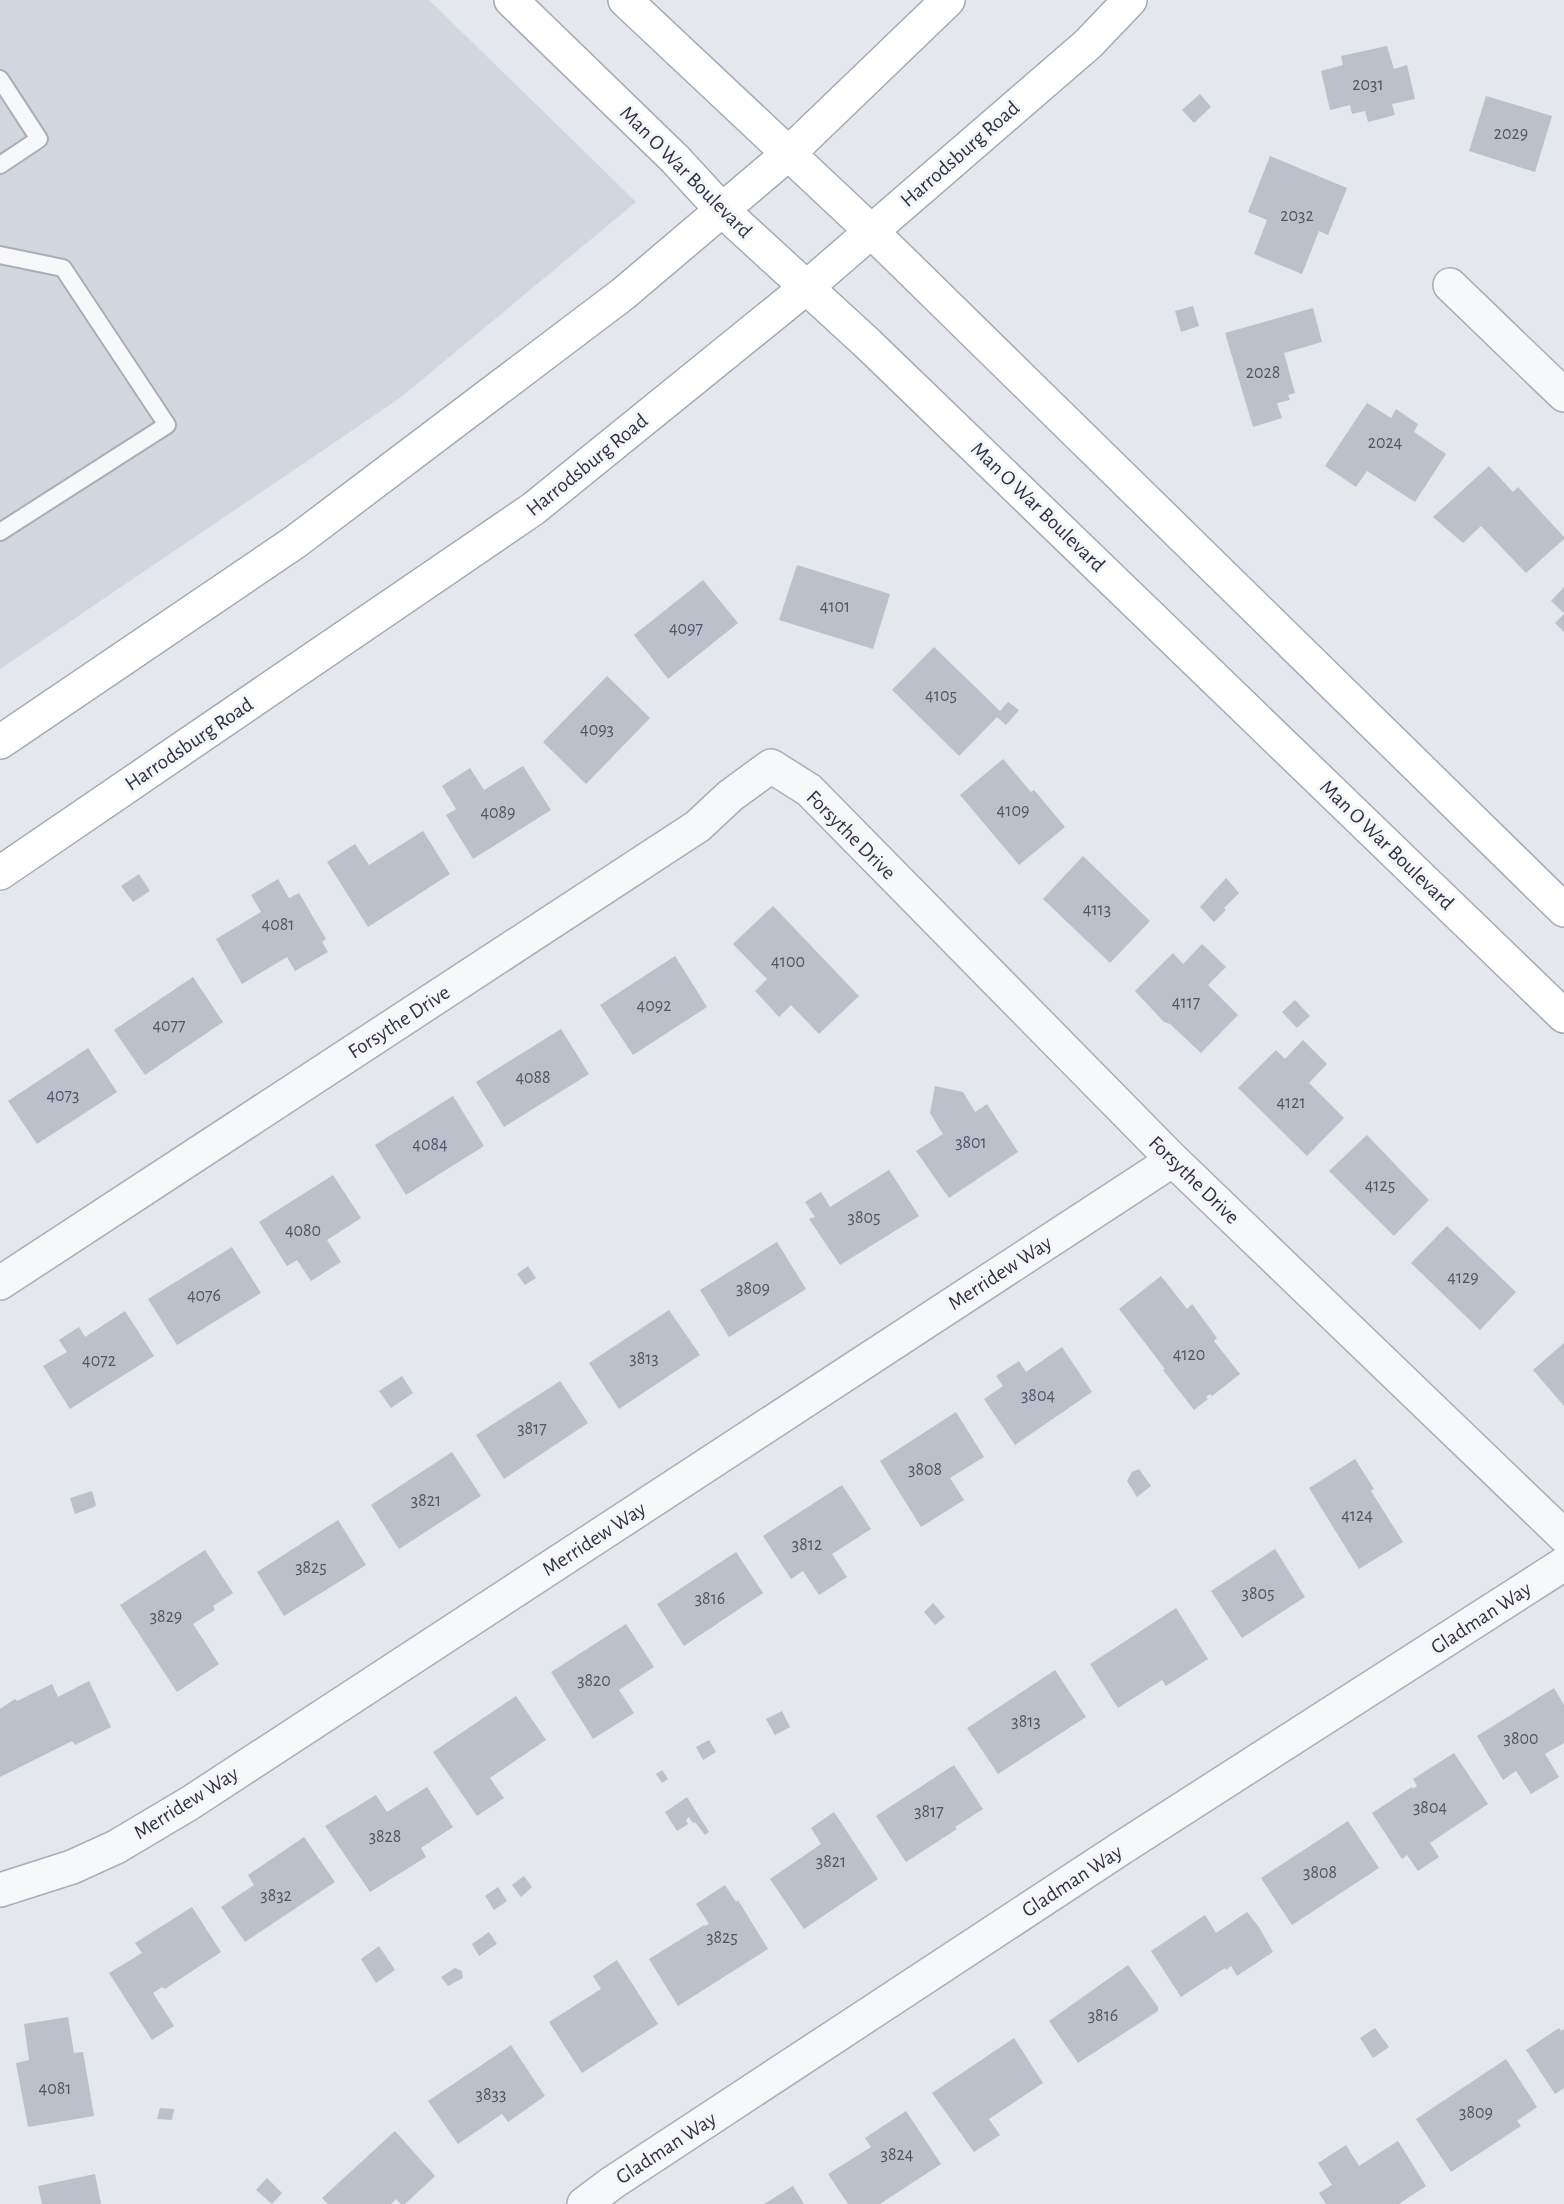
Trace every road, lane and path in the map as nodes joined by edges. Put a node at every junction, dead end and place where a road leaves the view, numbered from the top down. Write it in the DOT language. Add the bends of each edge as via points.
graph roads {
  1 [pos="511,0"];
  2 [pos="625,0"];
  3 [pos="948,0"];
  4 [pos="1130,0"];
  5 [pos="0,79"];
  6 [pos="788,154"];
  7 [pos="0,165"];
  8 [pos="723,210"];
  9 [pos="870,231"];
  10 [pos="0,255"];
  11 [pos="1450,285"];
  12 [pos="807,287"];
  13 [pos="1564,395"];
  14 [pos="0,531"];
  15 [pos="0,742"];
  16 [pos="0,873"];
  17 [pos="1564,910"];
  18 [pos="1564,1016"];
  19 [pos="1173,1160"];
  20 [pos="0,1283"];
  21 [pos="1564,1536"];
  22 [pos="1564,1564"];
  23 [pos="0,1890"];
  24 [pos="584,2204"];
  1 -- 8 [label="main road, Man O War Boulevard"];
  2 -- 6 [label="main road"];
  3 -- 6 [label="main road"];
  4 -- 9 [label="main road, Harrodsburg Road" via="1088,44"];
  5 -- 7 [label="lane" via="39,139"];
  6 -- 8 [label="main road"];
  6 -- 9 [label="main road"];
  8 -- 12 [label="main road, Man O War Boulevard"];
  8 -- 15 [label="main road" via="623,294 295,542"];
  9 -- 12 [label="main road, Harrodsburg Road"];
  9 -- 17 [label="main road"];
  10 -- 14 [label="lane" via="63,268 167,425"];
  11 -- 13 [label="street"];
  12 -- 16 [label="main road, Harrodsburg Road" via="533,509"];
  12 -- 18 [label="main road, Man O War Boulevard"];
  19 -- 20 [label="street, Forsythe Drive" via="809,790 771,766 698,826"];
  19 -- 21 [label="street, Forsythe Drive"];
  19 -- 23 [label="street, Merridew Way" via="190,1803 72,1868"];
  22 -- 24 [label="street, Gladman Way" via="1123,1847"];
}
